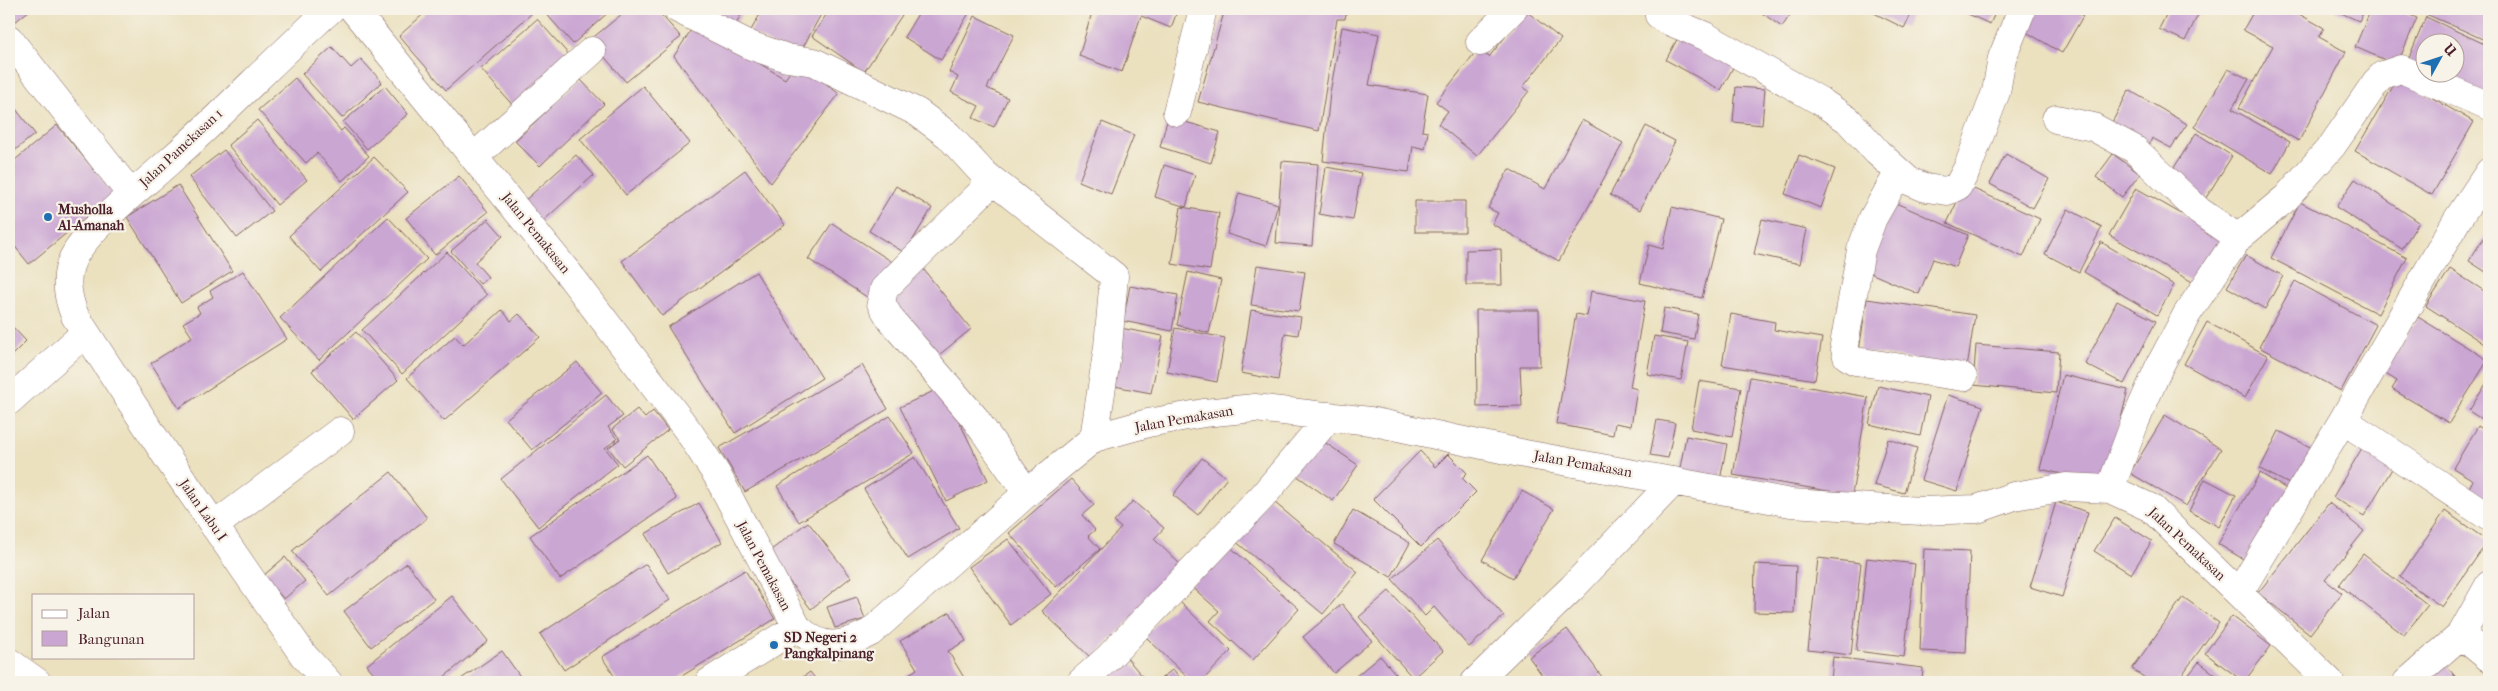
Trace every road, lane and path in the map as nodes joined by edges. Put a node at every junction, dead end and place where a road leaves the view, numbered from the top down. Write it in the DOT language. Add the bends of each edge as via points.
graph roads {
  1 [pos="331,9"];
  2 [pos="353,9"];
  3 [pos="678,9"];
  4 [pos="1203,9"];
  5 [pos="1512,9"];
  6 [pos="1660,9"];
  7 [pos="2022,9"];
  8 [pos="9,39"];
  9 [pos="1480,42"];
  10 [pos="592,51"];
  11 [pos="2489,106"];
  12 [pos="1177,112"];
  13 [pos="2056,119"];
  14 [pos="474,157"];
  15 [pos="1899,172"];
  16 [pos="993,181"];
  17 [pos="2484,190"];
  18 [pos="131,194"];
  19 [pos="2238,238"];
  20 [pos="85,333"];
  21 [pos="1963,377"];
  22 [pos="9,401"];
  23 [pos="1330,416"];
  24 [pos="2343,420"];
  25 [pos="340,431"];
  26 [pos="1094,438"];
  27 [pos="1674,481"];
  28 [pos="2110,489"];
  29 [pos="1027,493"];
  30 [pos="2489,517"];
  31 [pos="214,526"];
  32 [pos="2489,586"];
  33 [pos="2239,593"];
  34 [pos="797,627"];
  35 [pos="2460,636"];
  36 [pos="2489,658"];
  37 [pos="9,662"];
  38 [pos="38,682"];
  39 [pos="328,682"];
  40 [pos="709,682"];
  41 [pos="1081,682"];
  42 [pos="1475,682"];
  43 [pos="2330,682"];
  44 [pos="2407,682"];
  1 -- 18 [label="street, Jalan Pamekasan 1" via="174,158"];
  2 -- 14 [label="street, Jalan Pemakasan"];
  3 -- 16 [label="street" via="752,46 787,58 814,62 917,112 948,135"];
  4 -- 12 [label="street"];
  5 -- 9 [label="street"];
  6 -- 15 [label="street" via="1659,15 1664,19 1705,36 1848,120"];
  7 -- 15 [label="street" via="2002,58 1996,92 1958,186 1947,191 1926,188 1909,181"];
  8 -- 18 [label="street"];
  10 -- 14 [label="street"];
  11 -- 19 [label="street" via="2401,69 2383,75 2332,146 2286,198"];
  13 -- 19 [label="street" via="2093,127 2134,149 2199,211"];
  14 -- 34 [label="street, Jalan Pemakasan" via="572,278 689,432 717,475"];
  15 -- 21 [label="street" via="1873,218 1861,250 1845,352 1855,361"];
  16 -- 26 [label="street" via="1114,276 1108,347"];
  16 -- 29 [label="street" via="884,289 881,303 891,320 974,417"];
  17 -- 24 [label="street" via="2457,220"];
  18 -- 20 [label="street, Jalan Pamekasan 1" via="77,252 67,276 67,298"];
  19 -- 28 [label="street" via="2186,314 2135,422"];
  20 -- 22 [label="street"];
  20 -- 31 [label="street, Jalan Labu I"];
  23 -- 26 [label="street, Jalan Pemakasan" via="1255,408 1148,423"];
  23 -- 27 [label="street, Jalan Pemakasan" via="1370,421"];
  23 -- 41 [label="street" via="1262,497 1108,658"];
  24 -- 30 [label="street"];
  24 -- 33 [label="street"];
  25 -- 31 [label="street"];
  26 -- 29 [label="street, Jalan Pemakasan"];
  27 -- 28 [label="street, Jalan Pemakasan" via="1791,502 1921,511 1977,508 2014,496 2066,487"];
  27 -- 42 [label="street" via="1572,588"];
  28 -- 33 [label="street, Jalan Pemakasan" via="2151,508"];
  29 -- 34 [label="street, Jalan Pemakasan" via="871,632 851,642 819,644"];
  31 -- 39 [label="street, Jalan Labu I" via="304,656"];
  32 -- 35 [label="street"];
  33 -- 43 [label="street, Jalan Pemakasan"];
  34 -- 40 [label="street"];
  35 -- 36 [label="street"];
  35 -- 44 [label="street"];
  37 -- 38 [label="street"];
}
